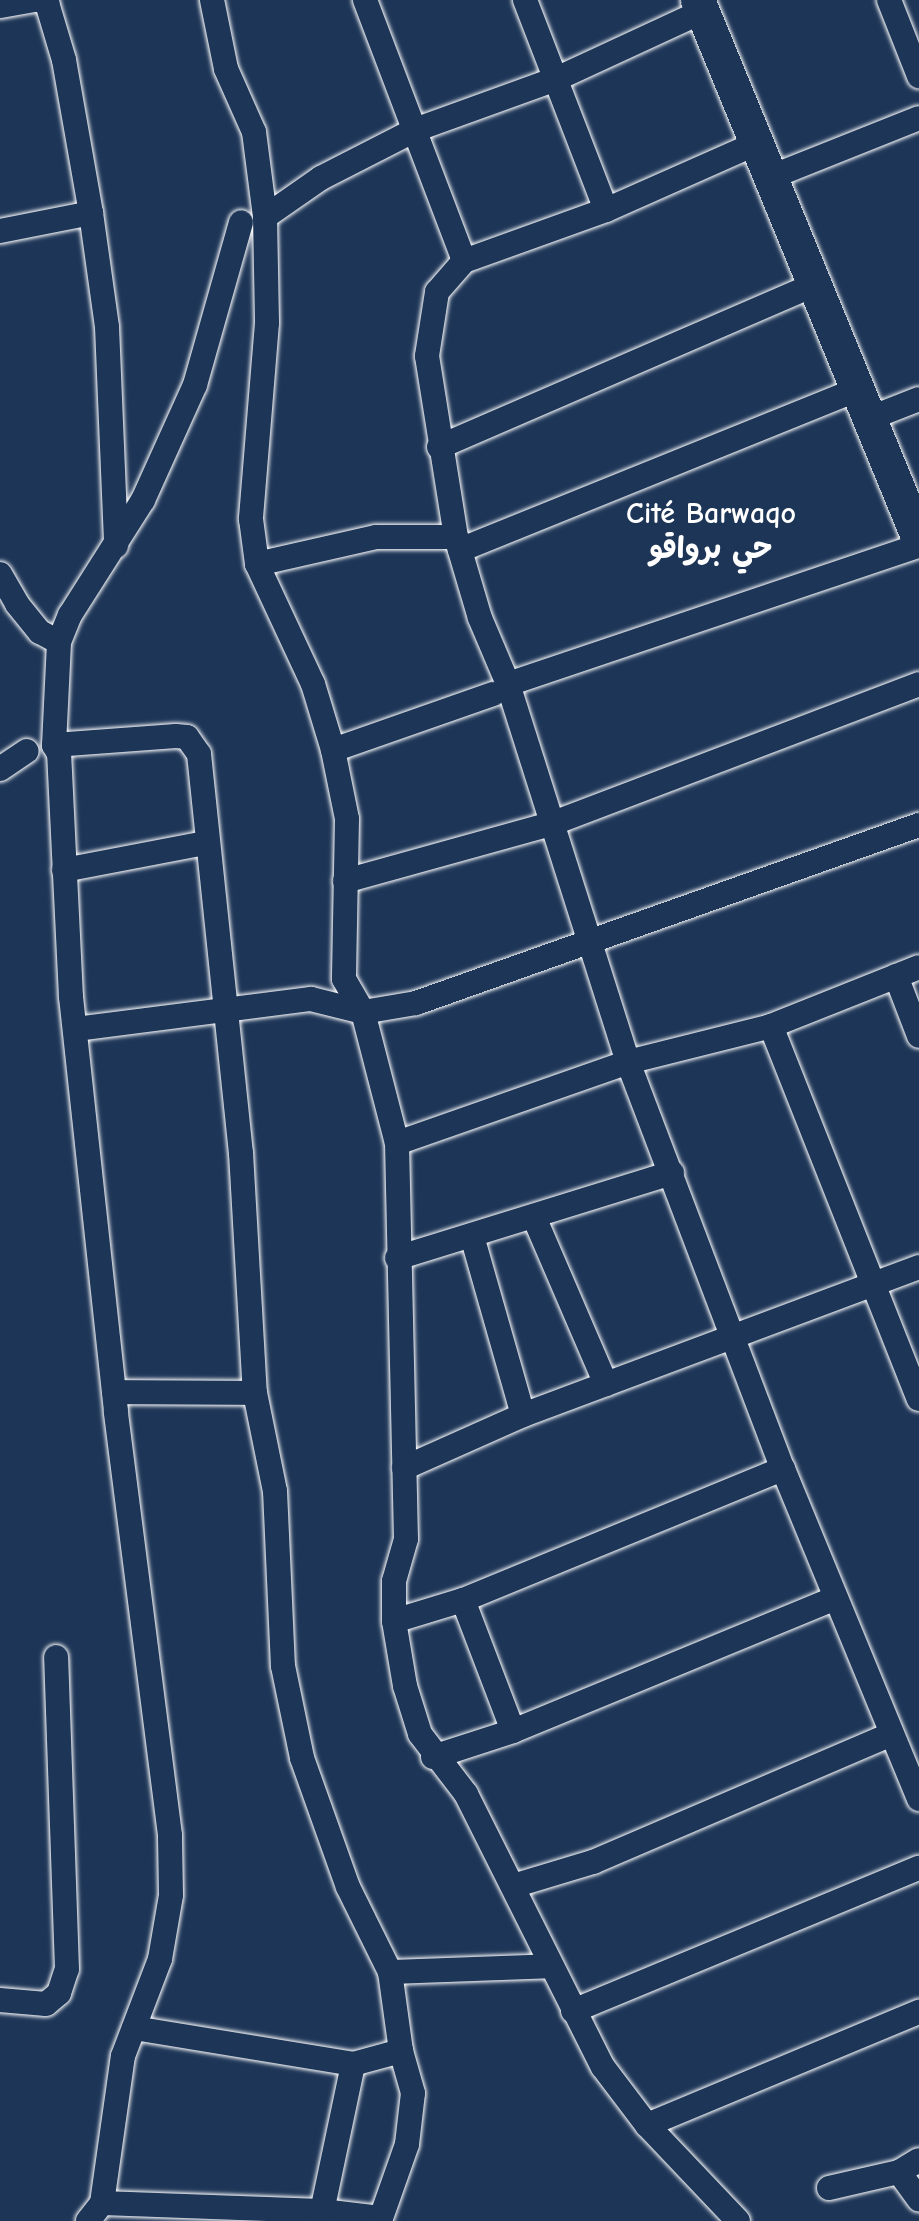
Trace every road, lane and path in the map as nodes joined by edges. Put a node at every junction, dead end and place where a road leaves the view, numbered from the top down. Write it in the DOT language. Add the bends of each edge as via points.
graph roads {
  1 [pos="37,0"];
  2 [pos="212,0"];
  3 [pos="365,0"];
  4 [pos="525,0"];
  5 [pos="889,0"];
  6 [pos="0,6"];
  7 [pos="700,6"];
  8 [pos="919,76"];
  9 [pos="556,79"];
  10 [pos="919,118"];
  11 [pos="415,130"];
  12 [pos="757,143"];
  13 [pos="771,177"];
  14 [pos="606,210"];
  15 [pos="91,213"];
  16 [pos="253,220"];
  17 [pos="0,231"];
  18 [pos="464,261"];
  19 [pos="815,284"];
  20 [pos="919,399"];
  21 [pos="866,403"];
  22 [pos="439,447"];
  23 [pos="919,539"];
  24 [pos="458,544"];
  25 [pos="116,546"];
  26 [pos="919,546"];
  27 [pos="257,564"];
  28 [pos="0,574"];
  29 [pos="59,642"];
  30 [pos="919,684"];
  31 [pos="501,689"];
  32 [pos="54,745"];
  33 [pos="333,750"];
  34 [pos="27,751"];
  35 [pos="0,769"];
  36 [pos="551,824"];
  37 [pos="919,825"];
  38 [pos="206,843"];
  39 [pos="64,870"];
  40 [pos="345,881"];
  41 [pos="590,942"];
  42 [pos="919,967"];
  43 [pos="896,976"];
  44 [pos="224,1007"];
  45 [pos="363,1012"];
  46 [pos="771,1026"];
  47 [pos="76,1029"];
  48 [pos="919,1036"];
  49 [pos="628,1062"];
  50 [pos="397,1143"];
  51 [pos="672,1173"];
  52 [pos="534,1217"];
  53 [pos="472,1236"];
  54 [pos="397,1258"];
  55 [pos="919,1267"];
  56 [pos="873,1285"];
  57 [pos="732,1336"];
  58 [pos="606,1384"];
  59 [pos="114,1392"];
  60 [pos="255,1393"];
  61 [pos="919,1399"];
  62 [pos="523,1415"];
  63 [pos="404,1468"];
  64 [pos="783,1469"];
  65 [pos="835,1598"];
  66 [pos="463,1600"];
  67 [pos="394,1621"];
  68 [pos="56,1657"];
  69 [pos="513,1731"];
  70 [pos="892,1734"];
  71 [pos="433,1757"];
  72 [pos="919,1799"];
  73 [pos="919,1868"];
  74 [pos="513,1886"];
  75 [pos="551,1966"];
  76 [pos="390,1972"];
  77 [pos="0,2000"];
  78 [pos="573,2011"];
  79 [pos="919,2012"];
  80 [pos="134,2028"];
  81 [pos="401,2051"];
  82 [pos="353,2064"];
  83 [pos="647,2125"];
  84 [pos="909,2166"];
  85 [pos="829,2188"];
  86 [pos="919,2200"];
  87 [pos="95,2212"];
  88 [pos="321,2216"];
  89 [pos="382,2220"];
  90 [pos="738,2221"];
  1 -- 6 [label="street"];
  1 -- 15 [label="street" via="47,3 64,60"];
  2 -- 16 [label="street" via="226,69 254,132"];
  3 -- 11 [label="street"];
  4 -- 9 [label="street"];
  5 -- 8 [label="street"];
  7 -- 9 [label="street"];
  7 -- 12 [label="main road"];
  9 -- 11 [label="street"];
  9 -- 14 [label="street"];
  10 -- 13 [label="street"];
  11 -- 16 [label="street"];
  11 -- 18 [label="street"];
  12 -- 13 [label="main road"];
  12 -- 14 [label="street"];
  13 -- 19 [label="main road"];
  14 -- 18 [label="street"];
  15 -- 17 [label="street"];
  15 -- 25 [label="street" via="107,327"];
  16 -- 25 [label="street" via="195,385"];
  16 -- 27 [label="street" via="267,323 251,519"];
  18 -- 22 [label="street" via="437,292 429,319 427,356"];
  19 -- 21 [label="main road"];
  19 -- 22 [label="street"];
  20 -- 21 [label="street"];
  21 -- 23 [label="main road"];
  21 -- 24 [label="street"];
  22 -- 24 [label="street"];
  24 -- 27 [label="street" via="376,537"];
  24 -- 31 [label="street"];
  25 -- 29 [label="street" via="70,615"];
  26 -- 31 [label="street"];
  27 -- 33 [label="street" via="313,684"];
  28 -- 29 [label="street" via="40,632"];
  29 -- 32 [label="street"];
  30 -- 36 [label="street"];
  31 -- 33 [label="street"];
  31 -- 36 [label="street"];
  32 -- 38 [label="street" via="187,737 202,767"];
  32 -- 39 [label="street" via="59,754"];
  33 -- 40 [label="street" via="347,819"];
  34 -- 35 [label="street"];
  36 -- 40 [label="street"];
  36 -- 41 [label="street"];
  37 -- 41 [label="street"];
  38 -- 39 [label="street"];
  38 -- 44 [label="street"];
  39 -- 47 [label="street"];
  40 -- 45 [label="street" via="344,979"];
  41 -- 45 [label="street" via="416,1003"];
  41 -- 49 [label="street"];
  42 -- 43 [label="street"];
  43 -- 46 [label="street"];
  43 -- 48 [label="street"];
  44 -- 45 [label="street" via="311,999"];
  44 -- 47 [label="street"];
  44 -- 60 [label="street" via="241,1153"];
  45 -- 50 [label="street"];
  46 -- 49 [label="street"];
  46 -- 56 [label="street"];
  47 -- 59 [label="street"];
  49 -- 50 [label="street"];
  49 -- 51 [label="street"];
  50 -- 54 [label="street"];
  51 -- 52 [label="street"];
  51 -- 57 [label="street"];
  52 -- 53 [label="street"];
  52 -- 58 [label="street"];
  53 -- 54 [label="street"];
  53 -- 62 [label="street"];
  54 -- 63 [label="street"];
  55 -- 56 [label="street"];
  56 -- 57 [label="street"];
  56 -- 61 [label="street"];
  57 -- 58 [label="street"];
  57 -- 64 [label="street"];
  58 -- 62 [label="street"];
  59 -- 60 [label="street"];
  59 -- 80 [label="street" via="170,1835 171,1895 160,1959"];
  60 -- 76 [label="street" via="275,1491 290,1715 348,1887"];
  62 -- 63 [label="street"];
  63 -- 67 [label="street" via="406,1539 394,1581"];
  64 -- 65 [label="street"];
  64 -- 66 [label="street"];
  65 -- 69 [label="street"];
  65 -- 70 [label="street"];
  66 -- 67 [label="street"];
  66 -- 69 [label="street"];
  67 -- 71 [label="street" via="405,1686"];
  68 -- 77 [label="street" via="67,1969 59,1993 46,2004"];
  69 -- 71 [label="street"];
  70 -- 72 [label="street"];
  70 -- 74 [label="street" via="593,1862"];
  71 -- 74 [label="street" via="466,1794"];
  73 -- 78 [label="street"];
  74 -- 75 [label="street"];
  75 -- 76 [label="street"];
  75 -- 78 [label="street"];
  76 -- 81 [label="street"];
  78 -- 83 [label="street" via="603,2067"];
  79 -- 83 [label="street"];
  80 -- 82 [label="street"];
  80 -- 87 [label="street" via="123,2056"];
  81 -- 82 [label="street"];
  81 -- 89 [label="street" via="413,2093 407,2144"];
  82 -- 88 [label="street"];
  83 -- 90 [label="street"];
  84 -- 85 [label="street"];
  84 -- 86 [label="street"];
  87 -- 88 [label="street"];
  88 -- 89 [label="street"];
}
